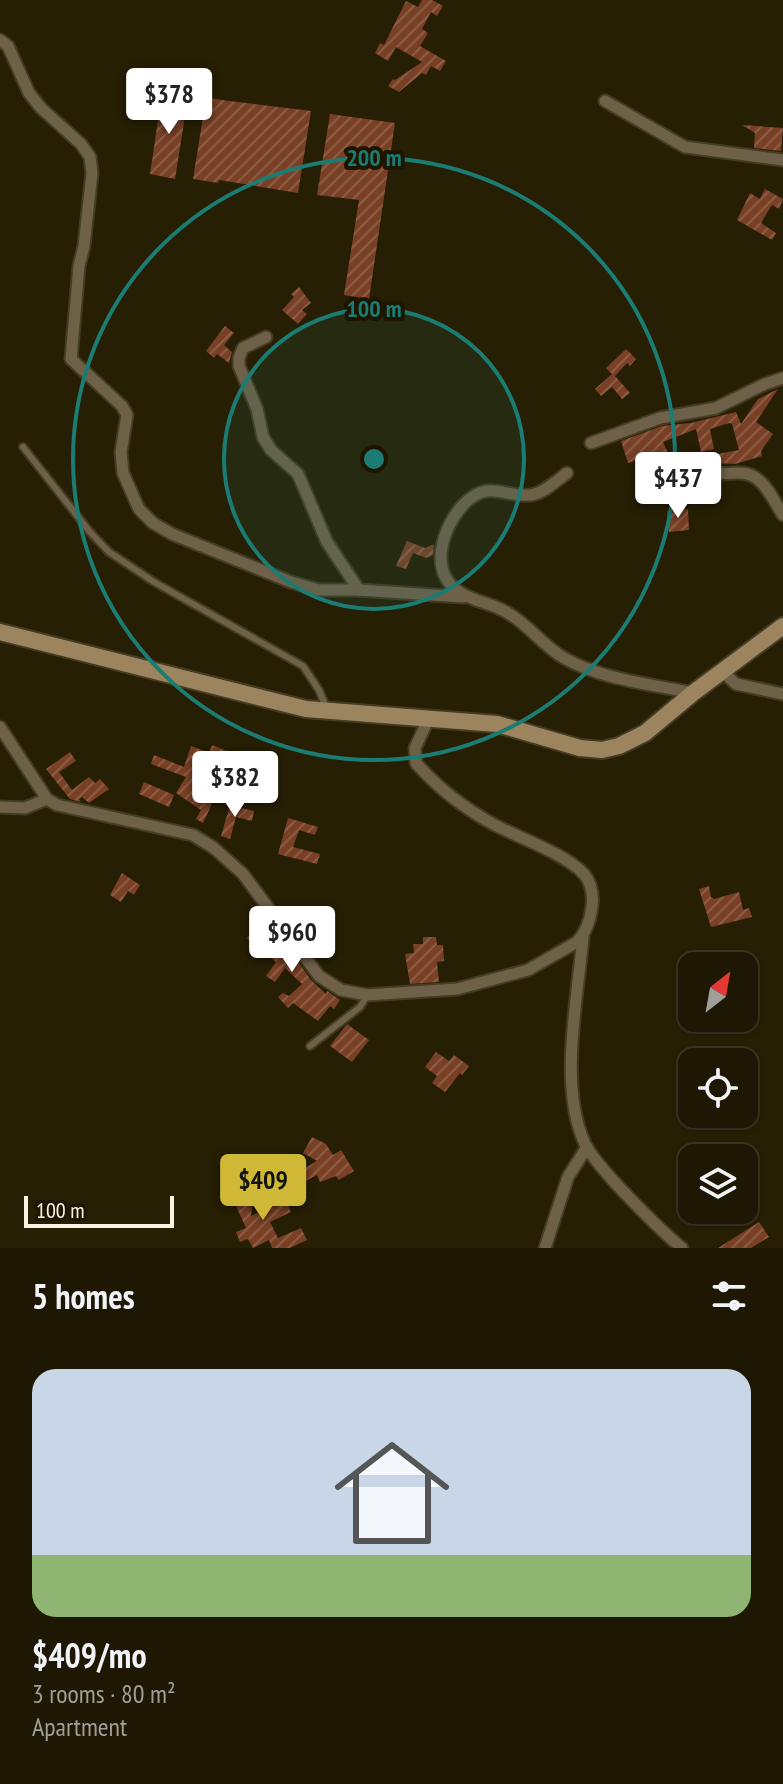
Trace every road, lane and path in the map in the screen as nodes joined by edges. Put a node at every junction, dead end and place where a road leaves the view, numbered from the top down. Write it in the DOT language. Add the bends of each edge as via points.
graph roads {
  1 [pos="0,40"];
  2 [pos="605,101"];
  3 [pos="783,160"];
  4 [pos="266,337"];
  5 [pos="783,378"];
  6 [pos="591,443"];
  7 [pos="23,447"];
  8 [pos="696,462"];
  9 [pos="567,473"];
  10 [pos="783,515"];
  11 [pos="359,590"];
  12 [pos="469,597"];
  13 [pos="783,626"];
  14 [pos="0,632"];
  15 [pos="722,671"];
  16 [pos="693,693"];
  17 [pos="783,694"];
  18 [pos="327,711"];
  19 [pos="428,720"];
  20 [pos="0,727"];
  21 [pos="47,799"];
  22 [pos="0,807"];
  23 [pos="583,935"];
  24 [pos="367,995"];
  25 [pos="310,1046"];
  26 [pos="587,1147"];
  27 [pos="545,1248"];
  28 [pos="682,1248"];
  1 -- 11 [label="street" via="8,46 29,93 90,157 71,359 127,415 123,473 139,509 172,534 278,578 319,590"];
  2 -- 3 [label="street" via="685,147"];
  4 -- 11 [label="street" via="243,348 239,358 263,437 298,474 327,542"];
  5 -- 6 [label="street" via="716,408 660,418"];
  7 -- 18 [label="lane" via="109,552 303,666"];
  8 -- 10 [label="street" via="706,471 756,478"];
  9 -- 12 [label="street" via="540,493 490,490 476,493 461,508 445,532 442,568 455,590"];
  11 -- 12 [label="street"];
  12 -- 16 [label="street" via="504,610 564,658 595,672"];
  13 -- 15 [label="main road"];
  14 -- 18 [label="main road"];
  15 -- 16 [label="main road"];
  15 -- 17 [label="street" via="736,684"];
  16 -- 19 [label="main road" via="645,733 602,750 497,724"];
  18 -- 19 [label="main road"];
  19 -- 23 [label="street" via="415,748 416,763 429,778 492,823 583,874 592,889 592,905"];
  20 -- 21 [label="street"];
  21 -- 22 [label="street" via="25,808"];
  21 -- 24 [label="street" via="193,835 243,874 319,976 341,990"];
  23 -- 24 [label="street" via="528,970 457,989"];
  23 -- 26 [label="street" via="571,1066 577,1123"];
  24 -- 25 [label="lane" via="360,1007"];
  26 -- 27 [label="street" via="568,1177"];
  26 -- 28 [label="street"];
}
